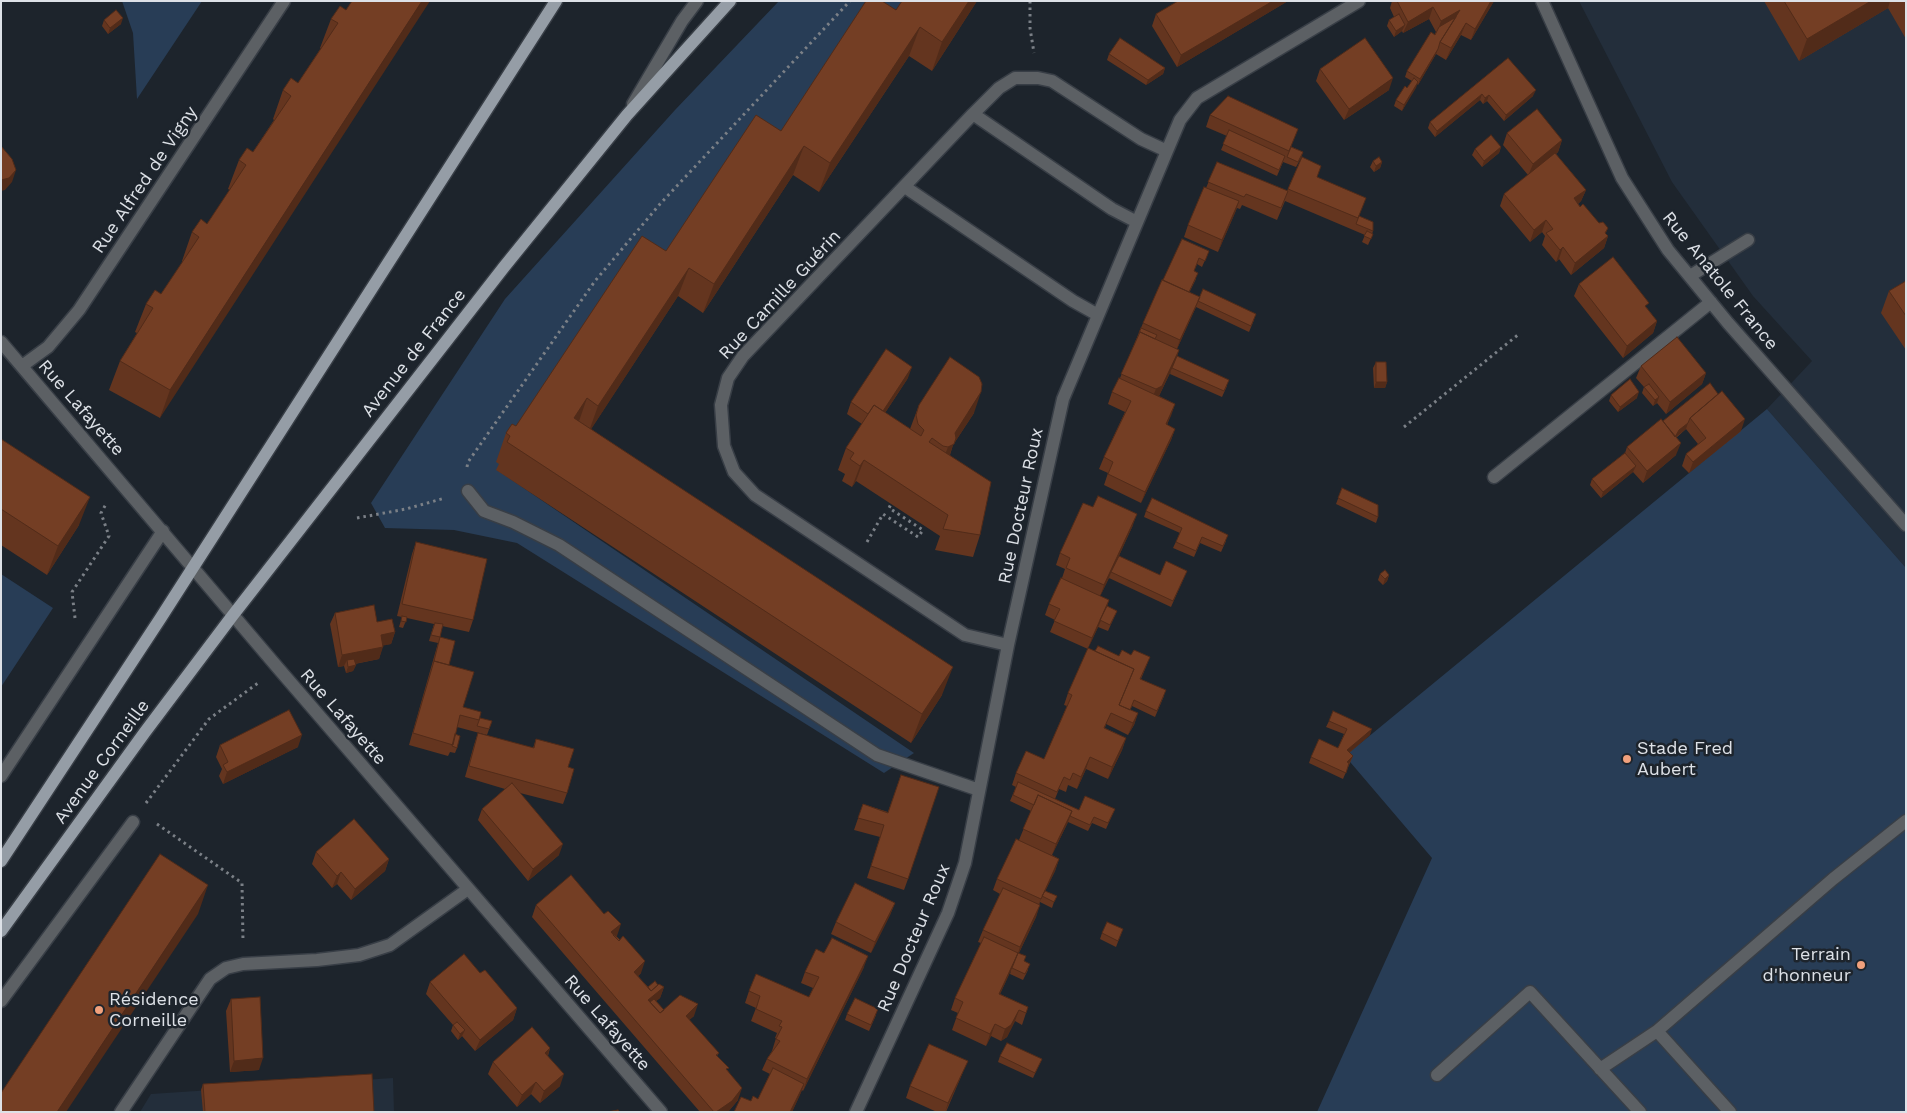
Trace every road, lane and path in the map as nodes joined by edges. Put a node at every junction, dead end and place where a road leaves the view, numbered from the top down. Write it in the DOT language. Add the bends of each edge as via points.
graph roads {
  1 [pos="284,1"];
  2 [pos="556,1"];
  3 [pos="698,1"];
  4 [pos="730,1"];
  5 [pos="850,1"];
  6 [pos="1030,1"];
  7 [pos="1359,1"];
  8 [pos="1542,1"];
  9 [pos="1038,78"];
  10 [pos="973,114"];
  11 [pos="627,115"];
  12 [pos="1167,151"];
  13 [pos="905,187"];
  14 [pos="1137,222"];
  15 [pos="1748,240"];
  16 [pos="1690,276"];
  17 [pos="1711,302"];
  18 [pos="1098,315"];
  19 [pos="1519,334"];
  20 [pos="1,342"];
  21 [pos="22,366"];
  22 [pos="1404,427"];
  23 [pos="1494,477"];
  24 [pos="125,487"];
  25 [pos="468,491"];
  26 [pos="891,504"];
  27 [pos="357,518"];
  28 [pos="1906,525"];
  29 [pos="163,531"];
  30 [pos="854,561"];
  31 [pos="192,566"];
  32 [pos="233,615"];
  33 [pos="1008,645"];
  34 [pos="79,656"];
  35 [pos="278,668"];
  36 [pos="1,776"];
  37 [pos="979,790"];
  38 [pos="137,817"];
  39 [pos="1906,821"];
  40 [pos="1,861"];
  41 [pos="468,888"];
  42 [pos="1,931"];
  43 [pos="243,964"];
  44 [pos="1,1001"];
  45 [pos="1657,1030"];
  46 [pos="1600,1069"];
  47 [pos="1437,1075"];
  48 [pos="121,1112"];
  49 [pos="661,1112"];
  50 [pos="856,1112"];
  51 [pos="1640,1112"];
  52 [pos="1730,1112"];
  1 -- 21 [label="street, Rue Alfred de Vigny" via="79,310 48,347"];
  2 -- 31 [label="main road, Avenue Corneille"];
  3 -- 11 [label="street" via="682,21"];
  4 -- 11 [label="main road, Avenue de France"];
  5 -- 25 [label="path" via="660,204 595,282 468,462 465,478"];
  6 -- 9 [label="path" via="1030,28"];
  7 -- 12 [label="street, Rue Docteur Roux" via="1197,98 1180,120"];
  8 -- 16 [label="street, Rue Anatole France" via="1622,178 1668,250"];
  9 -- 10 [label="street, Rue Camille Guérin" via="1015,78 999,88"];
  9 -- 12 [label="street, Rue Camille Guérin" via="1052,81 1141,139"];
  10 -- 13 [label="street, Rue Camille Guérin"];
  10 -- 14 [label="street" via="1112,210"];
  11 -- 32 [label="main road, Avenue de France" via="504,267"];
  12 -- 14 [label="street, Rue Docteur Roux"];
  13 -- 18 [label="street"];
  13 -- 30 [label="street, Rue Camille Guérin" via="743,356 728,378 721,404 724,446 734,472 755,495"];
  14 -- 18 [label="street, Rue Docteur Roux"];
  15 -- 16 [label="street"];
  16 -- 17 [label="street, Rue Anatole France"];
  17 -- 23 [label="street"];
  17 -- 28 [label="street, Rue Anatole France"];
  18 -- 33 [label="street, Rue Docteur Roux" via="1063,399"];
  19 -- 22 [label="path"];
  20 -- 21 [label="street, Rue Lafayette"];
  21 -- 24 [label="street, Rue Lafayette"];
  24 -- 29 [label="street, Rue Lafayette"];
  24 -- 34 [label="path" via="101,513 108,536 72,592"];
  25 -- 27 [label="path" via="406,509"];
  25 -- 37 [label="street" via="484,511 559,546 877,755"];
  26 -- 30 [label="path" via="889,508 923,530 918,537 883,514"];
  29 -- 31 [label="street, Rue Lafayette"];
  29 -- 34 [label="street"];
  30 -- 33 [label="street, Rue Camille Guérin" via="965,635"];
  31 -- 32 [label="street, Rue Lafayette"];
  31 -- 40 [label="main road, Avenue Corneille"];
  32 -- 35 [label="street, Rue Lafayette"];
  32 -- 42 [label="main road, Avenue Corneille"];
  33 -- 37 [label="street, Rue Docteur Roux"];
  34 -- 36 [label="street"];
  35 -- 38 [label="path" via="209,719"];
  35 -- 41 [label="street, Rue Lafayette"];
  37 -- 50 [label="street, Rue Docteur Roux" via="965,863 948,913"];
  38 -- 43 [label="path" via="242,883"];
  38 -- 44 [label="street"];
  39 -- 45 [label="street" via="1833,879"];
  41 -- 43 [label="street" via="390,945 359,954 317,960"];
  41 -- 49 [label="street, Rue Lafayette"];
  43 -- 48 [label="street" via="226,968 210,979"];
  45 -- 46 [label="street"];
  45 -- 52 [label="street"];
  46 -- 47 [label="street" via="1530,992"];
  46 -- 51 [label="street"];
}
